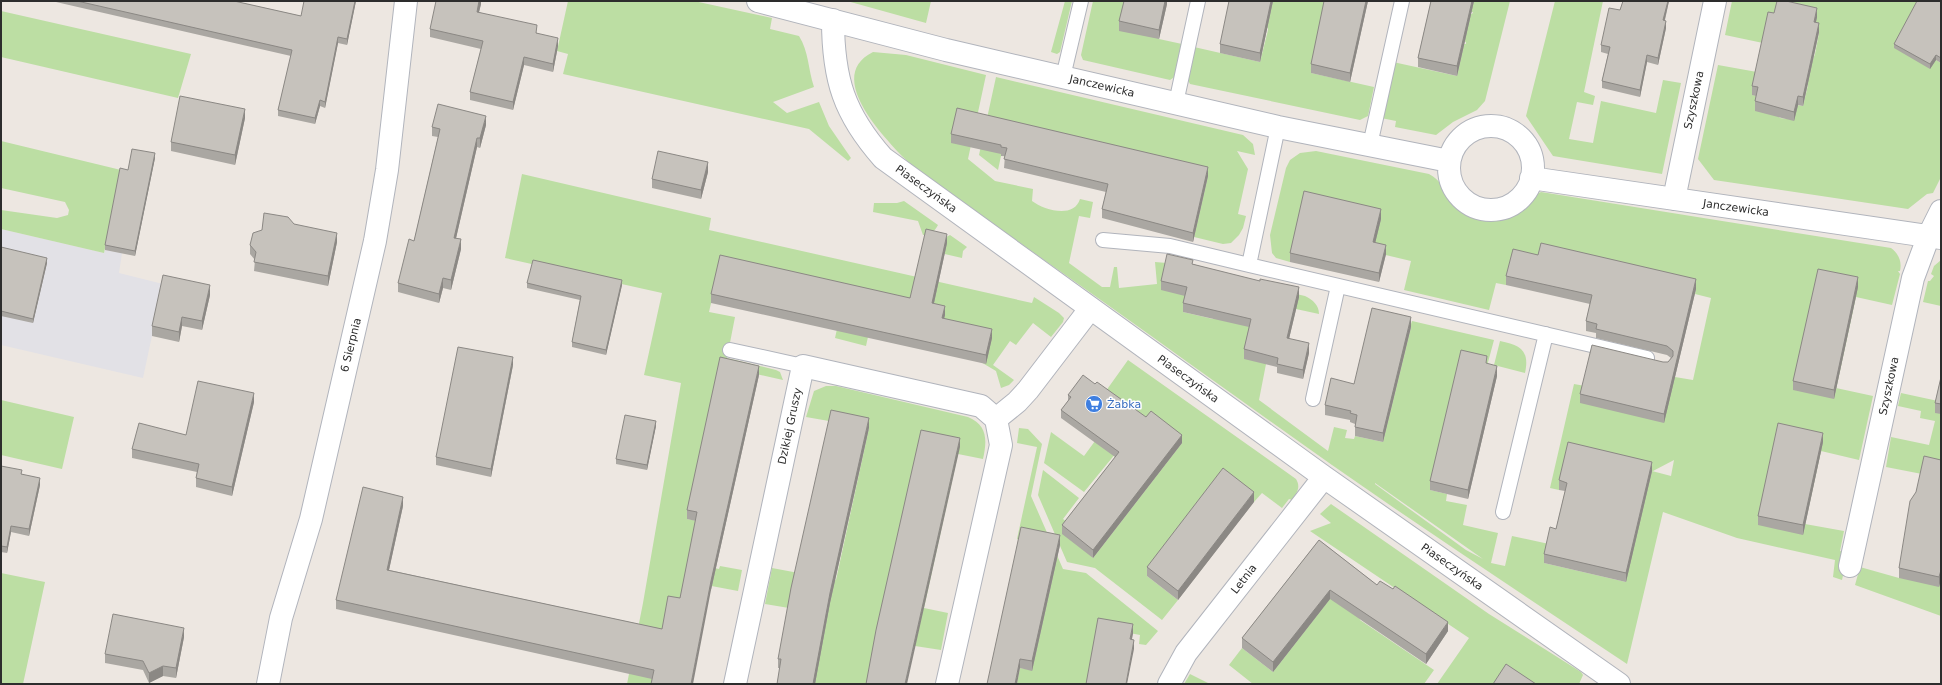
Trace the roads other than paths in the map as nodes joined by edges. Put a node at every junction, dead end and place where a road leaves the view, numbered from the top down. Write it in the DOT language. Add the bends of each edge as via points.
graph roads {
  1 [pos="406,1"];
  2 [pos="758,1"];
  3 [pos="1081,1"];
  4 [pos="1198,1"];
  5 [pos="1402,1"];
  6 [pos="1715,1"];
  7 [pos="833,20"];
  8 [pos="1063,77"];
  9 [pos="1176,103"];
  10 [pos="1278,127"];
  11 [pos="1370,145"];
  12 [pos="1449,161"];
  13 [pos="1531,178"];
  14 [pos="1674,199"];
  15 [pos="1941,211"];
  16 [pos="1935,237"];
  17 [pos="1103,240"];
  18 [pos="1249,265"];
  19 [pos="1338,286"];
  20 [pos="1090,309"];
  21 [pos="1546,334"];
  22 [pos="730,350"];
  23 [pos="1658,361"];
  24 [pos="803,366"];
  25 [pos="1313,399"];
  26 [pos="996,419"];
  27 [pos="1324,477"];
  28 [pos="1503,512"];
  29 [pos="1850,566"];
  30 [pos="1605,680"];
  31 [pos="268,684"];
  32 [pos="736,684"];
  33 [pos="947,684"];
  34 [pos="1169,684"];
  1 -- 31 [label="street, 6 Sierpnia" via="387,170 376,242 311,519 281,618"];
  2 -- 7 [label="street, Janczewicka"];
  3 -- 8 [label="lane"];
  4 -- 9 [label="lane"];
  5 -- 11 [label="lane"];
  6 -- 14 [label="street, Szyszkowa"];
  7 -- 8 [label="street, Janczewicka"];
  7 -- 20 [label="street, Piaseczyńska" via="834,58 840,87 849,110 866,139 883,158"];
  8 -- 9 [label="street, Janczewicka"];
  9 -- 10 [label="street, Janczewicka"];
  10 -- 11 [label="street, Janczewicka"];
  10 -- 18 [label="lane"];
  11 -- 12 [label="street, Janczewicka"];
  12 -- 13 [label="street" via="1448,171 1459,196 1469,204 1483,209 1497,210 1511,205 1522,196"];
  12 -- 13 [label="street" via="1455,145 1464,135 1476,128 1503,127 1515,133 1525,143 1531,156"];
  13 -- 14 [label="street, Janczewicka"];
  14 -- 16 [label="street, Janczewicka"];
  15 -- 16 [label="street, Szyszkowa"];
  16 -- 29 [label="street, Szyszkowa" via="1913,278"];
  17 -- 18 [label="lane" via="1170,246"];
  18 -- 19 [label="lane"];
  19 -- 21 [label="lane"];
  19 -- 25 [label="lane"];
  20 -- 26 [label="street" via="1028,390"];
  20 -- 27 [label="street, Piaseczyńska"];
  21 -- 23 [label="lane"];
  21 -- 28 [label="lane"];
  22 -- 24 [label="lane"];
  24 -- 26 [label="street" via="981,406"];
  24 -- 32 [label="street, Dzikiej Gruszy"];
  26 -- 33 [label="street" via="1001,445"];
  27 -- 30 [label="street, Piaseczyńska"];
  27 -- 34 [label="street, Letnia" via="1186,653"];
}
